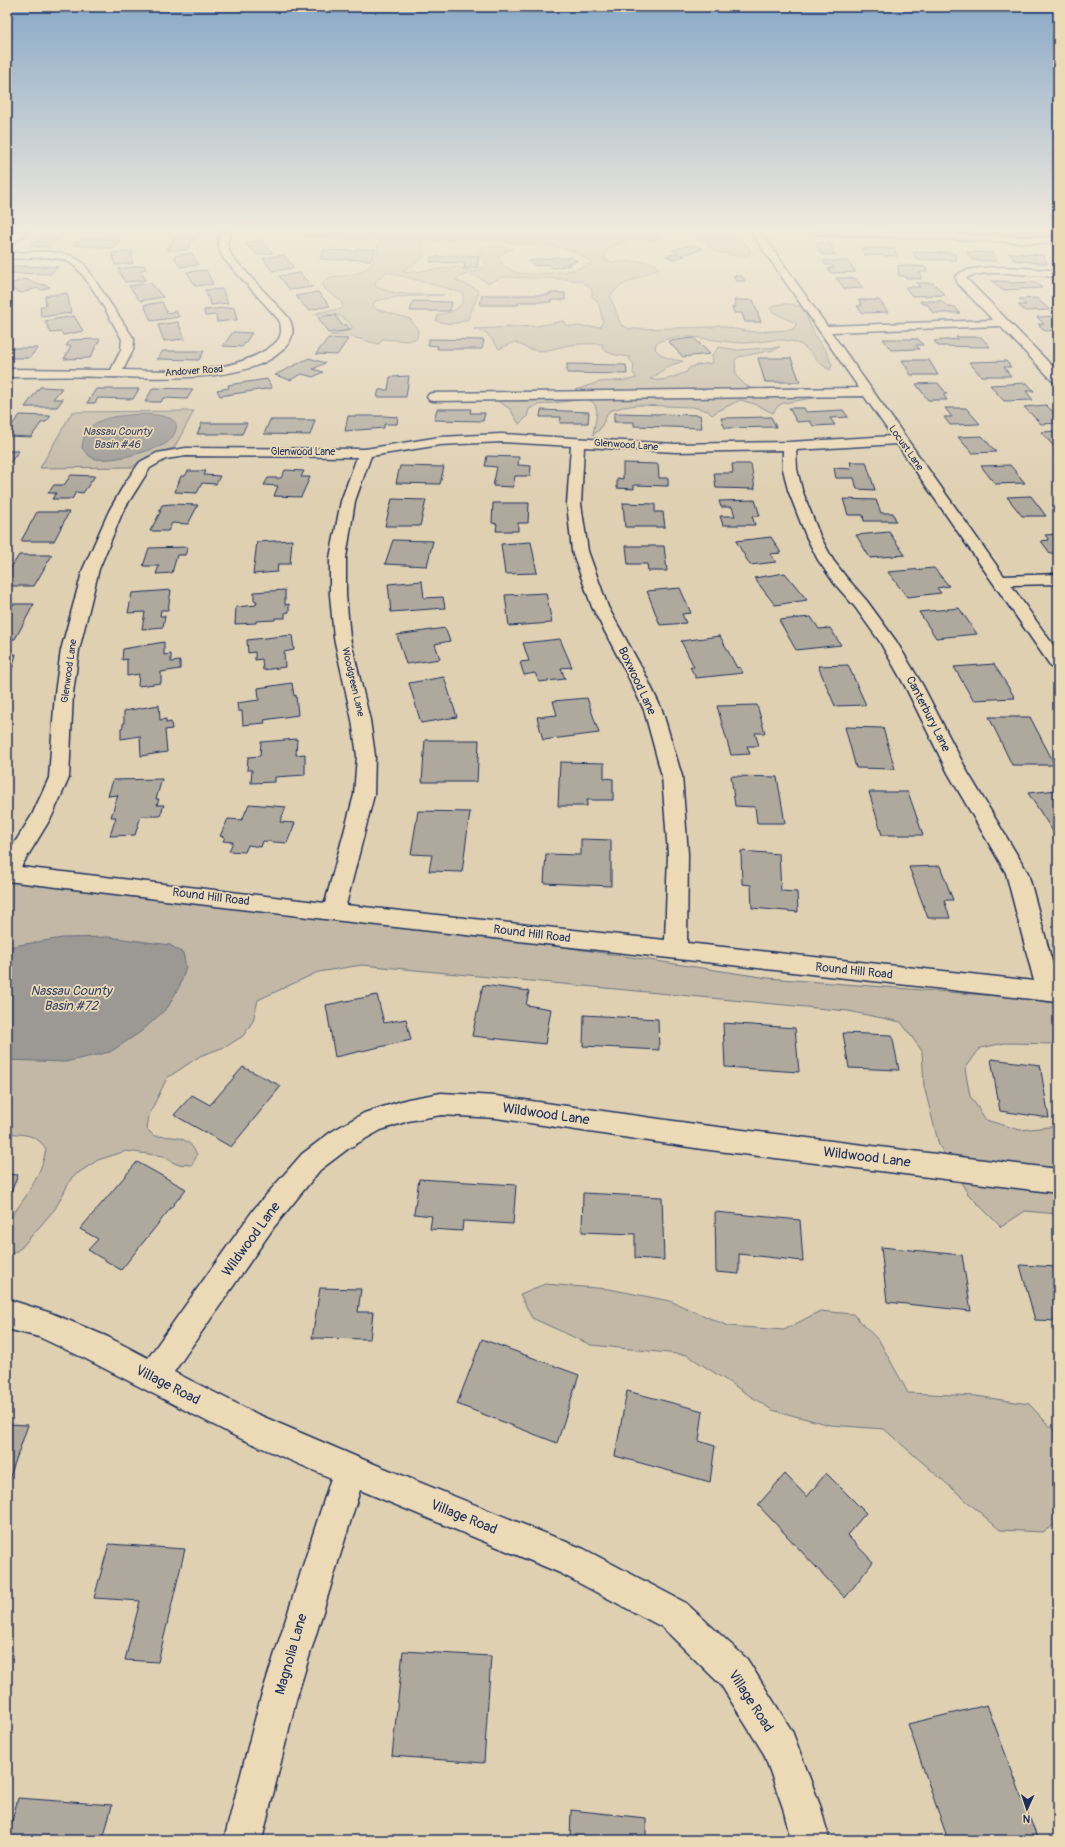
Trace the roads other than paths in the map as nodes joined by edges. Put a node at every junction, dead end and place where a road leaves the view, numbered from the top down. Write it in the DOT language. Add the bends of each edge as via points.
graph roads {
  1 [pos="114,317"];
  2 [pos="282,317"];
  3 [pos="815,317"];
  4 [pos="997,317"];
  5 [pos="1003,323"];
  6 [pos="823,329"];
  7 [pos="11,373"];
  8 [pos="115,373"];
  9 [pos="1058,379"];
  10 [pos="7,383"];
  11 [pos="867,392"];
  12 [pos="433,397"];
  13 [pos="900,440"];
  14 [pos="578,442"];
  15 [pos="789,446"];
  16 [pos="365,453"];
  17 [pos="1058,579"];
  18 [pos="1001,581"];
  19 [pos="1058,664"];
  20 [pos="7,872"];
  21 [pos="333,912"];
  22 [pos="676,951"];
  23 [pos="1053,993"];
  24 [pos="1058,1182"];
  25 [pos="7,1314"];
  26 [pos="153,1376"];
  27 [pos="350,1470"];
  28 [pos="243,1840"];
  29 [pos="810,1840"];
  1 -- 8 [label="street" via="128,338 127,350"];
  2 -- 8 [label="street, Andover Road" via="288,327 283,344 274,352 254,362 216,370 180,373"];
  3 -- 6 [label="street, Locust Lane"];
  4 -- 5 [label="street"];
  5 -- 6 [label="street"];
  5 -- 9 [label="street"];
  6 -- 11 [label="street, Locust Lane"];
  7 -- 8 [label="street, Andover Road"];
  7 -- 10 [label="street"];
  11 -- 12 [label="street"];
  11 -- 13 [label="street, Locust Lane"];
  13 -- 15 [label="street, Glenwood Lane"];
  13 -- 18 [label="street, Locust Lane"];
  14 -- 15 [label="street, Glenwood Lane" via="676,448"];
  14 -- 16 [label="street, Glenwood Lane" via="465,439"];
  14 -- 22 [label="street, Boxwood Lane" via="574,504 580,551 600,607 653,710 672,776 678,854"];
  15 -- 23 [label="street, Canterbury Lane" via="790,469 813,536 833,570 862,604 888,641 958,773 1017,873"];
  16 -- 20 [label="street, Glenwood Lane" via="186,452 162,456 145,465 116,511 91,569 70,650 64,693 59,778 42,816"];
  16 -- 21 [label="street, Woodgreen Lane" via="348,501 338,558 342,638 361,720 366,756 364,795"];
  17 -- 18 [label="street"];
  18 -- 19 [label="street, Locust Lane"];
  20 -- 21 [label="street, Round Hill Road"];
  21 -- 22 [label="street, Round Hill Road"];
  22 -- 23 [label="street, Round Hill Road"];
  24 -- 26 [label="street, Wildwood Lane" via="702,1137 496,1107 441,1104 408,1110 373,1122 340,1140 311,1162 264,1218"];
  25 -- 26 [label="street, Village Road" via="41,1323"];
  26 -- 27 [label="street, Village Road" via="246,1424"];
  27 -- 28 [label="street, Magnolia Lane" via="292,1646 252,1796"];
  27 -- 29 [label="street, Village Road" via="572,1561 674,1615 734,1672 779,1744 802,1808"];
}
